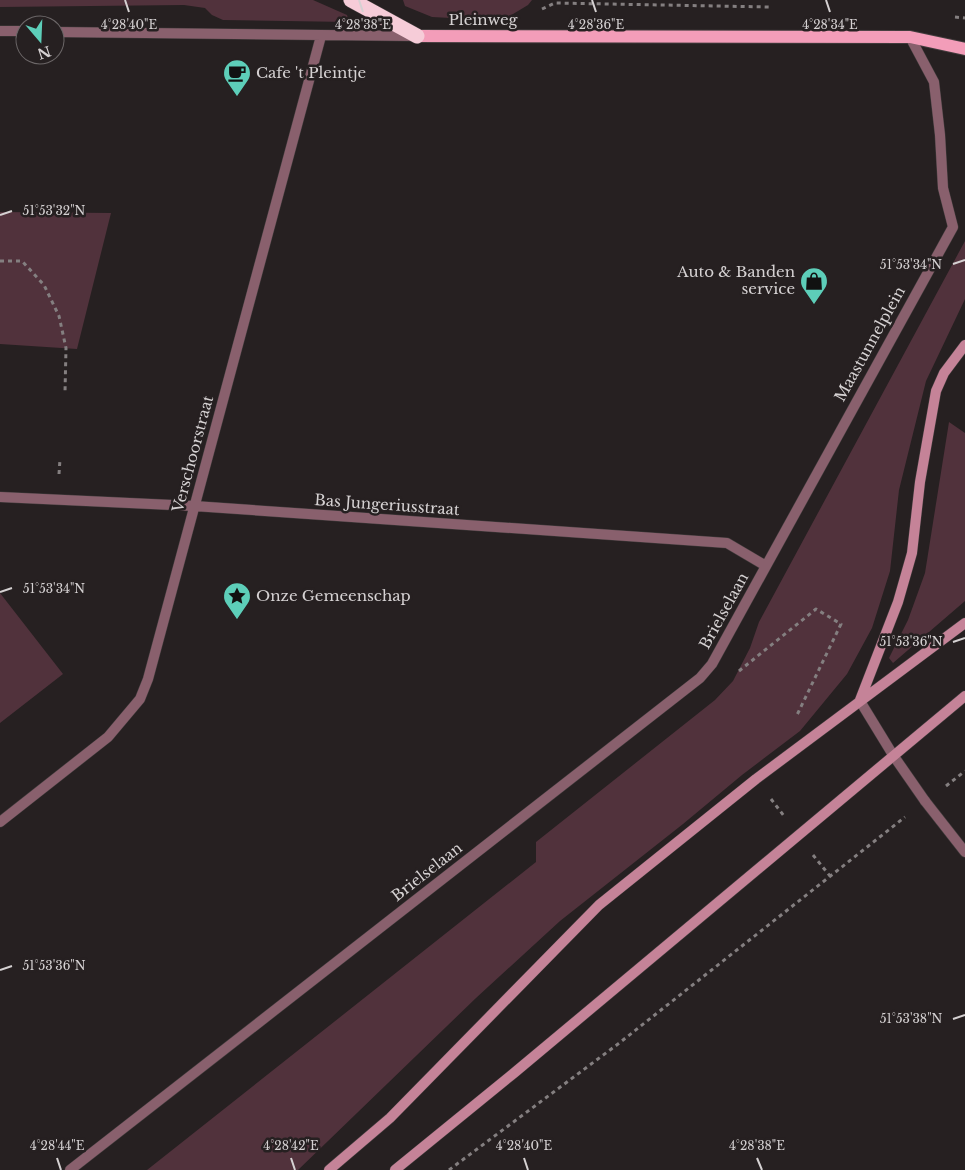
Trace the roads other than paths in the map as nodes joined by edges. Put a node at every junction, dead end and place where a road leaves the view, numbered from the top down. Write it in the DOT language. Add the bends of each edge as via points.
graph roads {
  1 [pos="350,0"];
  2 [pos="0,31"];
  3 [pos="15,32"];
  4 [pos="65,32"];
  5 [pos="322,36"];
  6 [pos="417,36"];
  7 [pos="910,37"];
  8 [pos="965,50"];
  9 [pos="965,345"];
  10 [pos="0,496"];
  11 [pos="194,506"];
  12 [pos="766,566"];
  13 [pos="965,623"];
  14 [pos="965,696"];
  15 [pos="860,701"];
  16 [pos="893,755"];
  17 [pos="0,822"];
  18 [pos="965,852"];
  19 [pos="70,1170"];
  20 [pos="329,1170"];
  21 [pos="395,1170"];
  1 -- 6 [label="highway"];
  2 -- 3 [label="street"];
  4 -- 5 [label="street, Pleinweg"];
  5 -- 6 [label="street, Pleinweg"];
  5 -- 11 [label="street, Verschoorstraat"];
  6 -- 7 [label="main road, Pleinweg"];
  7 -- 8 [label="main road"];
  7 -- 12 [label="street, Maastunnelplein" via="934,82 943,188 953,227"];
  9 -- 15 [label="main road" via="944,373 936,391 912,553 898,602"];
  10 -- 11 [label="street, Bas Jungeriusstraat"];
  11 -- 12 [label="street, Bas Jungeriusstraat" via="727,543"];
  11 -- 17 [label="street, Verschoorstraat" via="140,699 108,737"];
  12 -- 19 [label="street, Brielselaan" via="712,664 700,678"];
  13 -- 15 [label="main road"];
  14 -- 16 [label="main road"];
  15 -- 16 [label="street"];
  15 -- 20 [label="main road" via="756,779 600,905 390,1118"];
  16 -- 18 [label="street"];
  16 -- 21 [label="main road"];
}
